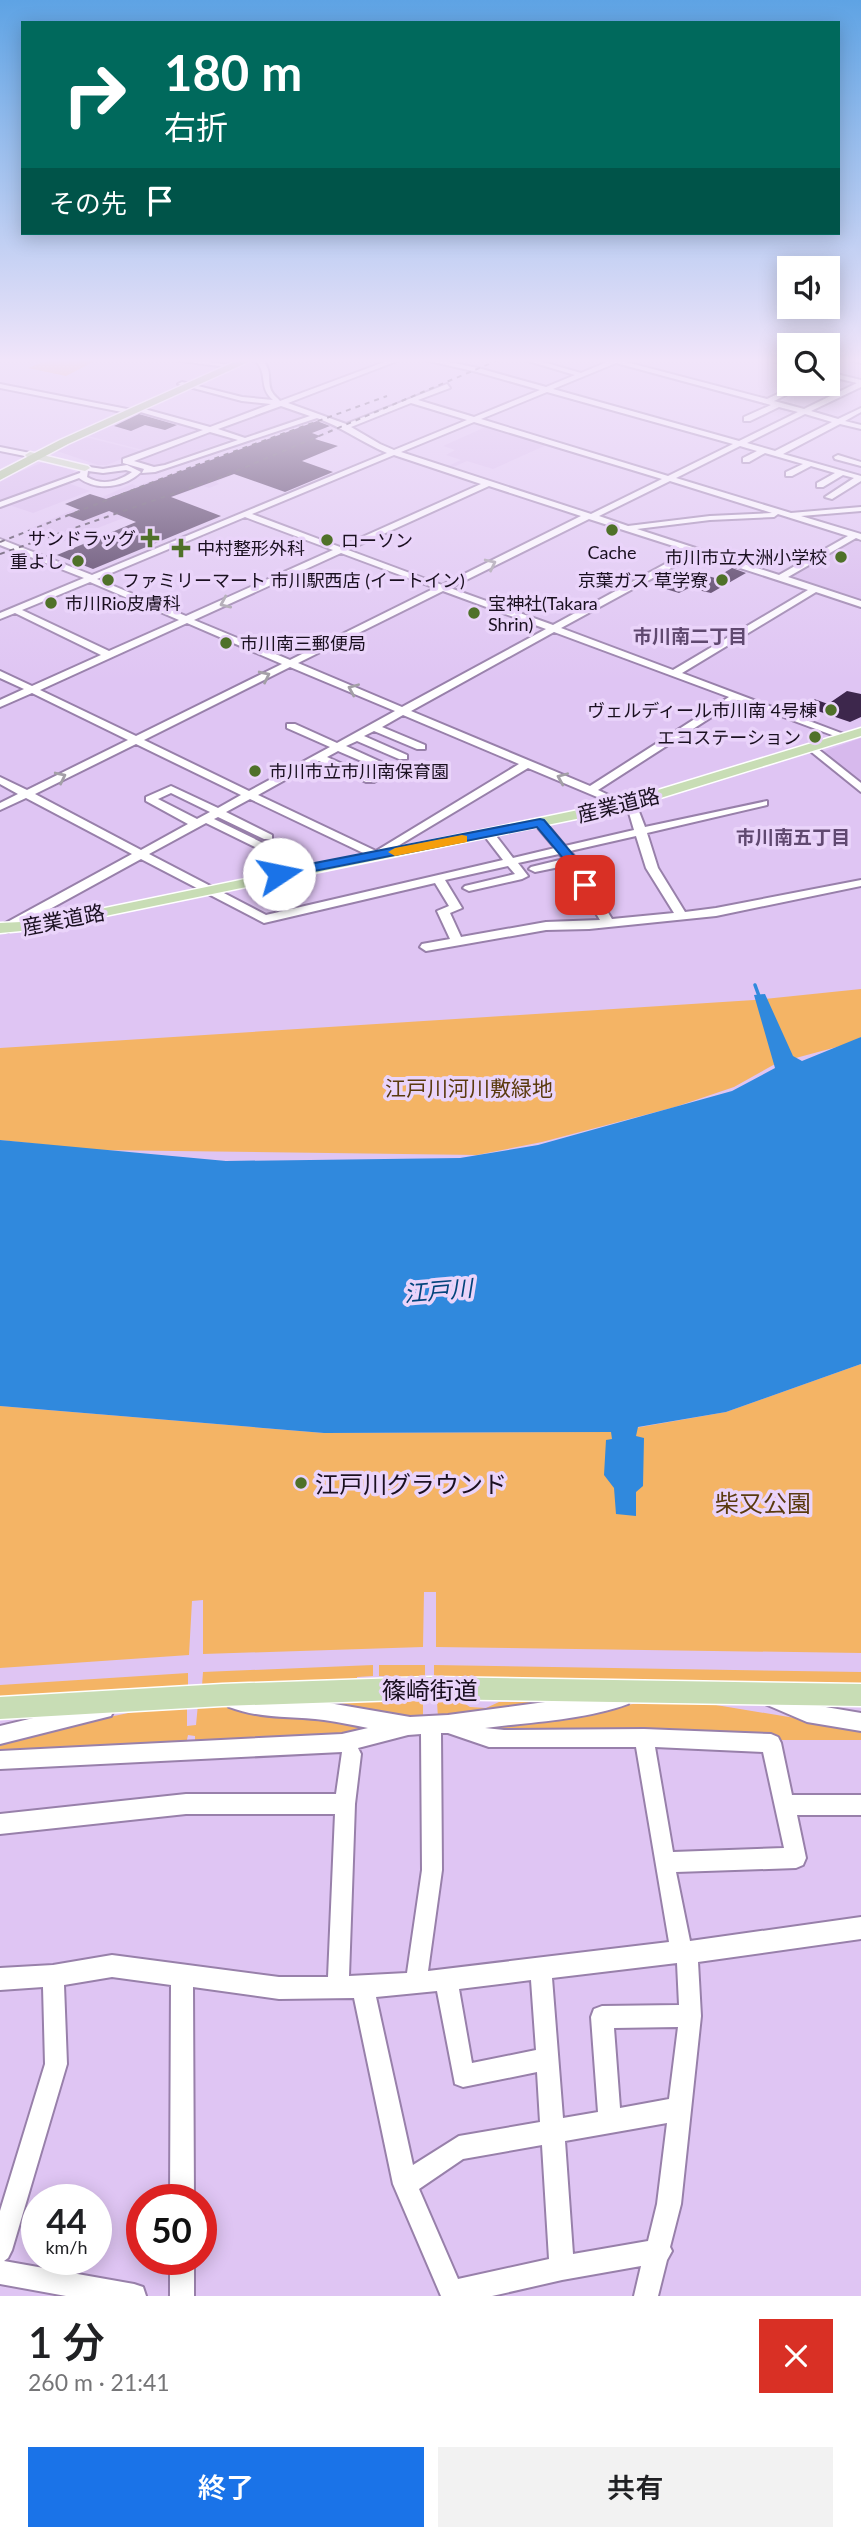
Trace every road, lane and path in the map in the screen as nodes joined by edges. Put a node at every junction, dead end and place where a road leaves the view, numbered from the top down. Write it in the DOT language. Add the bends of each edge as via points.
graph roads {
  1 [pos="18,465"];
  2 [pos="66,465"];
  3 [pos="139,465"];
  4 [pos="169,465"];
  5 [pos="365,465"];
  6 [pos="431,465"];
  7 [pos="628,465"];
  8 [pos="696,465"];
  9 [pos="807,465"];
  10 [pos="813,465"];
  11 [pos="828,465"];
  12 [pos="861,466"];
  13 [pos="824,468"];
  14 [pos="155,470"];
  15 [pos="85,471"];
  16 [pos="137,471"];
  17 [pos="789,474"];
  18 [pos="844,474"];
  19 [pos="0,476"];
  20 [pos="670,478"];
  21 [pos="861,478"];
  22 [pos="487,484"];
  23 [pos="820,485"];
  24 [pos="829,497"];
  25 [pos="0,505"];
  26 [pos="861,509"];
  27 [pos="243,514"];
  28 [pos="786,514"];
  29 [pos="589,517"];
  30 [pos="626,528"];
  31 [pos="858,536"];
  32 [pos="0,542"];
  33 [pos="342,550"];
  34 [pos="696,551"];
  35 [pos="780,578"];
  36 [pos="91,579"];
  37 [pos="443,588"];
  38 [pos="815,589"];
  39 [pos="861,604"];
  40 [pos="15,610"];
  41 [pos="0,617"];
  42 [pos="187,620"];
  43 [pos="553,629"];
  44 [pos="109,654"];
  45 [pos="292,663"];
  46 [pos="0,674"];
  47 [pos="673,674"];
  48 [pos="32,690"];
  49 [pos="736,697"];
  50 [pos="0,704"];
  51 [pos="405,711"];
  52 [pos="291,726"];
  53 [pos="374,727"];
  54 [pos="861,732"];
  55 [pos="844,736"];
  56 [pos="357,737"];
  57 [pos="136,740"];
  58 [pos="338,747"];
  59 [pos="421,747"];
  60 [pos="813,748"];
  61 [pos="319,757"];
  62 [pos="403,757"];
  63 [pos="528,763"];
  64 [pos="0,780"];
  65 [pos="861,789"];
  66 [pos="592,790"];
  67 [pos="27,794"];
  68 [pos="250,794"];
  69 [pos="763,803"];
  70 [pos="625,805"];
  71 [pos="0,807"];
  72 [pos="218,812"];
  73 [pos="202,821"];
  74 [pos="540,823"];
  75 [pos="640,831"];
  76 [pos="489,834"];
  77 [pos="565,849"];
  78 [pos="142,854"];
  79 [pos="376,856"];
  80 [pos="573,861"];
  81 [pos="510,862"];
  82 [pos="535,869"];
  83 [pos="438,879"];
  84 [pos="861,883"];
  85 [pos="469,888"];
  86 [pos="206,889"];
  87 [pos="681,915"];
  88 [pos="608,923"];
  89 [pos="2,928"];
  90 [pos="457,942"];
  91 [pos="426,947"];
  92 [pos="638,1690"];
  93 [pos="761,1693"];
  94 [pos="222,1695"];
  95 [pos="861,1695"];
  96 [pos="136,1699"];
  97 [pos="0,1708"];
  98 [pos="861,1722"];
  99 [pos="429,1725"];
  100 [pos="0,1735"];
  101 [pos="644,1738"];
  102 [pos="351,1754"];
  103 [pos="0,1760"];
  104 [pos="345,1804"];
  105 [pos="786,1805"];
  106 [pos="861,1805"];
  107 [pos="0,1824"];
  108 [pos="665,1863"];
  109 [pos="861,1928"];
  110 [pos="684,1952"];
  111 [pos="541,1967"];
  112 [pos="53,1976"];
  113 [pos="182,1976"];
  114 [pos="0,1979"];
  115 [pos="446,1979"];
  116 [pos="416,1983"];
  117 [pos="338,1986"];
  118 [pos="363,1987"];
  119 [pos="690,2016"];
  120 [pos="546,2059"];
  121 [pos="679,2109"];
  122 [pos="610,2120"];
  123 [pos="552,2131"];
  124 [pos="182,2184"];
  125 [pos="405,2184"];
  126 [pos="0,2250"];
  127 [pos="660,2250"];
  128 [pos="562,2268"];
  129 [pos="0,2272"];
  130 [pos="182,2275"];
  131 [pos="452,2294"];
  132 [pos="134,2296"];
  133 [pos="182,2296"];
  134 [pos="646,2296"];
  1 -- 19 [label="highway"];
  2 -- 15 [label="main road"];
  3 -- 14 [label="street"];
  4 -- 14 [label="street"];
  5 -- 27 [label="street"];
  6 -- 22 [label="street"];
  7 -- 20 [label="street"];
  8 -- 20 [label="street"];
  9 -- 17 [label="street"];
  10 -- 13 [label="street"];
  11 -- 13 [label="street"];
  12 -- 18 [label="street"];
  13 -- 18 [label="street"];
  14 -- 16 [label="street"];
  15 -- 16 [label="street" via="127,467"];
  15 -- 16 [label="street" via="83,478 89,482 107,484"];
  15 -- 25 [label="street"];
  18 -- 21 [label="street"];
  18 -- 23 [label="street"];
  20 -- 28 [label="street"];
  20 -- 29 [label="street"];
  21 -- 24 [label="street"];
  22 -- 29 [label="street"];
  22 -- 33 [label="street"];
  26 -- 28 [label="street"];
  27 -- 33 [label="street"];
  27 -- 36 [label="street"];
  28 -- 30 [label="street"];
  28 -- 31 [label="street"];
  29 -- 30 [label="street"];
  37 -- 29 [label="street, one-way"];
  30 -- 34 [label="street"];
  31 -- 35 [label="street"];
  32 -- 36 [label="street"];
  33 -- 37 [label="street"];
  33 -- 42 [label="street, one-way"];
  34 -- 35 [label="street"];
  34 -- 43 [label="street"];
  35 -- 38 [label="street"];
  36 -- 40 [label="street"];
  36 -- 42 [label="street"];
  37 -- 43 [label="street"];
  37 -- 45 [label="street"];
  38 -- 39 [label="street"];
  38 -- 47 [label="street"];
  40 -- 41 [label="street"];
  40 -- 44 [label="street"];
  42 -- 44 [label="street"];
  42 -- 45 [label="street"];
  43 -- 47 [label="street"];
  43 -- 51 [label="street"];
  44 -- 48 [label="street"];
  51 -- 45 [label="street, one-way"];
  57 -- 45 [label="street, one-way"];
  46 -- 48 [label="street"];
  47 -- 49 [label="street"];
  48 -- 50 [label="street"];
  48 -- 57 [label="street"];
  49 -- 55 [label="street"];
  49 -- 66 [label="street"];
  51 -- 53 [label="street"];
  51 -- 63 [label="street"];
  52 -- 58 [label="street"];
  53 -- 56 [label="street"];
  53 -- 59 [label="street"];
  54 -- 55 [label="main road, 産業道路"];
  55 -- 60 [label="main road, 産業道路"];
  56 -- 58 [label="street"];
  56 -- 62 [label="street"];
  67 -- 57 [label="street, one-way"];
  57 -- 68 [label="street"];
  58 -- 61 [label="street"];
  58 -- 61 [label="street" via="388,769 370,780"];
  60 -- 65 [label="street"];
  60 -- 70 [label="main road, 産業道路"];
  61 -- 68 [label="street"];
  66 -- 63 [label="street, one-way"];
  63 -- 79 [label="street"];
  64 -- 67 [label="street"];
  66 -- 70 [label="street"];
  67 -- 71 [label="street"];
  67 -- 78 [label="street"];
  68 -- 72 [label="street"];
  68 -- 79 [label="street"];
  69 -- 75 [label="street"];
  70 -- 74 [label="main road, 産業道路"];
  70 -- 75 [label="street" via="634,811"];
  72 -- 73 [label="street"];
  72 -- 73 [label="street" via="266,843"];
  72 -- 73 [label="street" via="171,789 150,799"];
  73 -- 78 [label="street"];
  74 -- 76 [label="main road, 産業道路"];
  74 -- 77 [label="street"];
  75 -- 77 [label="street"];
  75 -- 87 [label="street" via="652,868"];
  76 -- 79 [label="main road, 産業道路"];
  76 -- 81 [label="street"];
  77 -- 80 [label="street"];
  77 -- 81 [label="street"];
  78 -- 86 [label="street"];
  78 -- 89 [label="street"];
  79 -- 86 [label="main road, 産業道路"];
  80 -- 82 [label="street"];
  80 -- 88 [label="street"];
  81 -- 83 [label="street"];
  81 -- 85 [label="street" via="522,876"];
  83 -- 86 [label="street" via="264,919"];
  83 -- 90 [label="street" via="456,908 443,911"];
  84 -- 87 [label="street" via="753,906"];
  86 -- 89 [label="main road, 産業道路" via="42,925"];
  87 -- 88 [label="street"];
  88 -- 90 [label="street" via="546,926"];
  90 -- 91 [label="street"];
  92 -- 93 [label="main road, 篠崎街道"];
  92 -- 94 [label="main road, 篠崎街道" via="430,1688"];
  92 -- 99 [label="street" via="590,1705"];
  93 -- 95 [label="main road, 篠崎街道"];
  93 -- 98 [label="street" via="807,1713"];
  94 -- 96 [label="main road, 篠崎街道"];
  94 -- 99 [label="street" via="269,1708"];
  96 -- 97 [label="main road, 篠崎街道"];
  96 -- 100 [label="street"];
  99 -- 101 [label="street" via="504,1739"];
  99 -- 103 [label="street" via="342,1743"];
  99 -- 116 [label="street" via="432,1870"];
  101 -- 105 [label="street" via="771,1743"];
  101 -- 108 [label="street"];
  102 -- 104 [label="street"];
  104 -- 107 [label="street" via="186,1804"];
  104 -- 117 [label="street"];
  105 -- 106 [label="street"];
  105 -- 108 [label="street" via="796,1858"];
  108 -- 110 [label="street"];
  109 -- 110 [label="street"];
  110 -- 111 [label="street"];
  110 -- 119 [label="street"];
  111 -- 115 [label="street"];
  111 -- 120 [label="street"];
  112 -- 113 [label="street" via="112,1966"];
  112 -- 114 [label="street"];
  112 -- 126 [label="street" via="56,2064"];
  113 -- 117 [label="street" via="279,1988"];
  113 -- 124 [label="street"];
  115 -- 116 [label="street"];
  115 -- 120 [label="street" via="463,2076"];
  116 -- 118 [label="street"];
  117 -- 118 [label="street"];
  118 -- 125 [label="street"];
  119 -- 121 [label="street"];
  119 -- 122 [label="street" via="602,2017"];
  120 -- 123 [label="street"];
  121 -- 122 [label="street"];
  121 -- 127 [label="street"];
  122 -- 123 [label="street"];
  123 -- 125 [label="street" via="459,2148"];
  123 -- 128 [label="street"];
  125 -- 131 [label="street"];
  127 -- 128 [label="street"];
  127 -- 134 [label="street"];
  128 -- 131 [label="street"];
  129 -- 132 [label="street"];
  130 -- 133 [label="street"];
}
